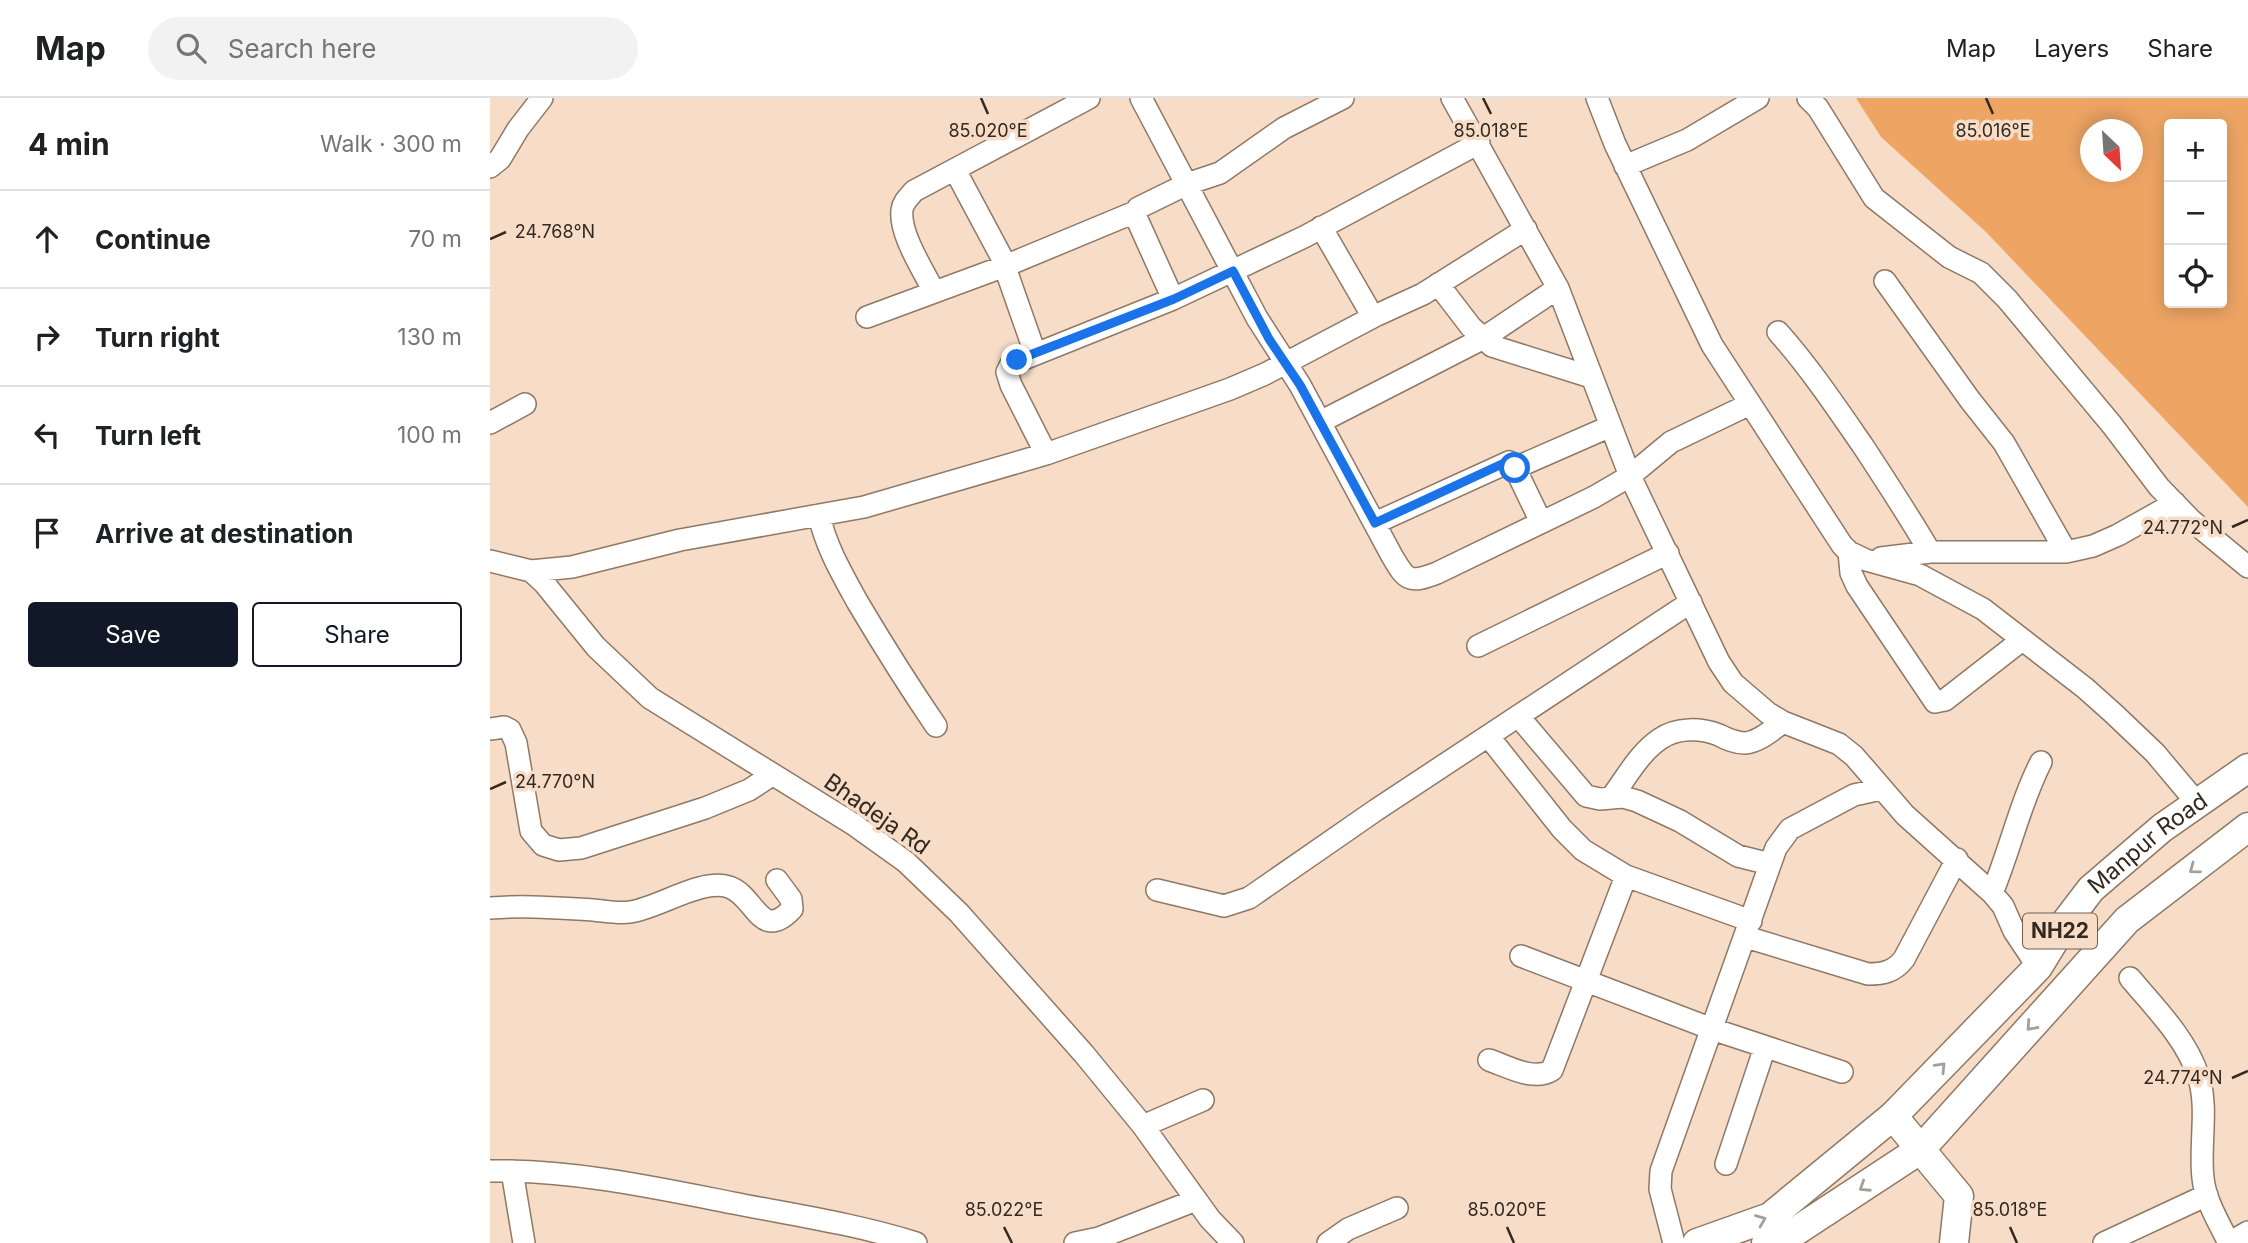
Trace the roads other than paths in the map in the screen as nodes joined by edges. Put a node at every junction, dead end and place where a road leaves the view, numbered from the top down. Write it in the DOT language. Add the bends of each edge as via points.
graph roads {
  1 [pos="542,98"];
  2 [pos="1089,98"];
  3 [pos="1141,98"];
  4 [pos="1343,98"];
  5 [pos="1452,98"];
  6 [pos="1597,98"];
  7 [pos="1758,98"];
  8 [pos="1808,98"];
  9 [pos="1479,143"];
  10 [pos="1625,166"];
  11 [pos="490,167"];
  12 [pos="955,170"];
  13 [pos="1188,184"];
  14 [pos="1135,212"];
  15 [pos="1321,227"];
  16 [pos="1526,229"];
  17 [pos="1004,266"];
  18 [pos="1233,271"];
  19 [pos="1885,281"];
  20 [pos="1438,284"];
  21 [pos="1558,288"];
  22 [pos="934,292"];
  23 [pos="1174,299"];
  24 [pos="867,317"];
  25 [pos="1373,317"];
  26 [pos="1778,332"];
  27 [pos="1482,339"];
  28 [pos="1035,353"];
  29 [pos="1286,363"];
  30 [pos="1591,377"];
  31 [pos="525,404"];
  32 [pos="1750,404"];
  33 [pos="1320,422"];
  34 [pos="490,423"];
  35 [pos="1611,426"];
  36 [pos="1046,454"];
  37 [pos="1515,468"];
  38 [pos="1630,476"];
  39 [pos="2175,503"];
  40 [pos="819,515"];
  41 [pos="1541,522"];
  42 [pos="1375,523"];
  43 [pos="1930,552"];
  44 [pos="2066,552"];
  45 [pos="1668,553"];
  46 [pos="1858,556"];
  47 [pos="491,563"];
  48 [pos="2248,567"];
  49 [pos="531,571"];
  50 [pos="1691,602"];
  51 [pos="2022,640"];
  52 [pos="1478,646"];
  53 [pos="1519,717"];
  54 [pos="1783,722"];
  55 [pos="936,726"];
  56 [pos="490,729"];
  57 [pos="1489,737"];
  58 [pos="2041,762"];
  59 [pos="2248,768"];
  60 [pos="772,775"];
  61 [pos="1881,789"];
  62 [pos="1611,798"];
  63 [pos="2197,803"];
  64 [pos="2248,827"];
  65 [pos="2235,842"];
  66 [pos="1956,859"];
  67 [pos="1770,864"];
  68 [pos="1626,876"];
  69 [pos="777,880"];
  70 [pos="1157,890"];
  71 [pos="1992,893"];
  72 [pos="490,908"];
  73 [pos="1749,929"];
  74 [pos="1521,956"];
  75 [pos="2038,967"];
  76 [pos="2130,978"];
  77 [pos="1587,982"];
  78 [pos="1712,1030"];
  79 [pos="1765,1047"];
  80 [pos="1489,1060"];
  81 [pos="1842,1072"];
  82 [pos="1203,1100"];
  83 [pos="1893,1116"];
  84 [pos="1143,1126"];
  85 [pos="1920,1149"];
  86 [pos="1726,1164"];
  87 [pos="490,1171"];
  88 [pos="512,1171"];
  89 [pos="2207,1195"];
  90 [pos="1196,1200"];
  91 [pos="1397,1208"];
  92 [pos="2248,1232"];
  93 [pos="524,1243"];
  94 [pos="916,1243"];
  95 [pos="1075,1243"];
  96 [pos="1232,1243"];
  97 [pos="1328,1243"];
  98 [pos="1674,1243"];
  99 [pos="1697,1243"];
  100 [pos="1766,1243"];
  101 [pos="1954,1243"];
  102 [pos="2104,1243"];
  103 [pos="2229,1243"];
  1 -- 11 [label="street"];
  2 -- 12 [label="street"];
  3 -- 13 [label="street"];
  4 -- 13 [label="street" via="1284,128 1220,173"];
  5 -- 9 [label="street"];
  6 -- 10 [label="street"];
  7 -- 10 [label="street" via="1687,140"];
  8 -- 39 [label="street" via="1874,198 1949,257 1981,273 2007,299"];
  9 -- 15 [label="street"];
  9 -- 16 [label="street"];
  10 -- 32 [label="street" via="1695,313"];
  12 -- 17 [label="street"];
  12 -- 22 [label="street" via="914,191 902,210 909,242"];
  13 -- 14 [label="street"];
  13 -- 18 [label="street"];
  14 -- 17 [label="street"];
  14 -- 23 [label="street"];
  15 -- 18 [label="street"];
  15 -- 25 [label="street"];
  16 -- 20 [label="street"];
  16 -- 21 [label="street"];
  17 -- 22 [label="street"];
  17 -- 28 [label="street"];
  18 -- 23 [label="street"];
  18 -- 29 [label="street"];
  19 -- 44 [label="street" via="2004,443"];
  20 -- 25 [label="street"];
  20 -- 27 [label="street"];
  21 -- 27 [label="street"];
  21 -- 30 [label="street"];
  22 -- 24 [label="street"];
  23 -- 28 [label="street"];
  25 -- 29 [label="street"];
  26 -- 43 [label="street" via="1836,406"];
  27 -- 30 [label="street" via="1508,352"];
  27 -- 33 [label="street"];
  28 -- 36 [label="street" via="1011,364 1007,372"];
  29 -- 33 [label="street"];
  29 -- 36 [label="street" via="1230,389"];
  30 -- 35 [label="street"];
  31 -- 34 [label="street"];
  32 -- 38 [label="street" via="1671,442"];
  32 -- 46 [label="street" via="1835,536"];
  33 -- 42 [label="street"];
  35 -- 37 [label="street"];
  35 -- 38 [label="street"];
  36 -- 40 [label="street" via="912,495"];
  37 -- 41 [label="street"];
  37 -- 42 [label="street" via="1509,462 1502,464"];
  38 -- 41 [label="street"];
  38 -- 45 [label="street"];
  39 -- 44 [label="street" via="2118,535"];
  39 -- 48 [label="street"];
  40 -- 49 [label="street" via="657,545 572,567"];
  40 -- 55 [label="street" via="841,572"];
  41 -- 42 [label="street" via="1437,573 1413,580 1399,568"];
  43 -- 44 [label="street"];
  43 -- 46 [label="street"];
  45 -- 50 [label="street"];
  45 -- 52 [label="street"];
  46 -- 51 [label="street" via="1933,581 1983,609"];
  46 -- 51 [label="street" via="1851,573 1857,586 1936,702 1945,700"];
  47 -- 49 [label="street"];
  49 -- 60 [label="street, Bhadeja Rd" via="638,689"];
  50 -- 53 [label="street"];
  50 -- 54 [label="street" via="1733,683"];
  51 -- 63 [label="street" via="2113,713"];
  53 -- 57 [label="street"];
  53 -- 62 [label="street" via="1586,796"];
  54 -- 61 [label="street" via="1839,744"];
  54 -- 62 [label="street" via="1745,743 1707,731 1670,734 1651,747"];
  56 -- 60 [label="street" via="504,727 513,735 531,831 543,845 559,850 581,848 705,808"];
  57 -- 68 [label="street" via="1572,840"];
  57 -- 70 [label="street" via="1240,902 1224,906"];
  58 -- 71 [label="street"];
  59 -- 63 [label="main road, Manpur Road / NH22"];
  60 -- 84 [label="street, Bhadeja Rd" via="894,853 937,892"];
  61 -- 66 [label="street"];
  61 -- 67 [label="street" via="1854,795 1790,829"];
  62 -- 67 [label="street" via="1637,801 1738,856"];
  63 -- 75 [label="main road, Manpur Road / NH22" via="2091,889"];
  64 -- 65 [label="main road, Manpur Road / NH22"];
  65 -- 85 [label="main road, Manpur Road / NH22, one-way" via="2127,920"];
  66 -- 71 [label="street"];
  66 -- 73 [label="street" via="1904,960 1892,971 1868,974"];
  67 -- 73 [label="street"];
  68 -- 73 [label="street"];
  68 -- 77 [label="street"];
  69 -- 72 [label="street" via="791,899 792,909 769,922 740,893 718,886 628,913"];
  71 -- 75 [label="street"];
  73 -- 78 [label="street"];
  74 -- 77 [label="street"];
  83 -- 75 [label="main road, Manpur Road / NH22, one-way"];
  76 -- 89 [label="street" via="2174,1030 2198,1076"];
  77 -- 78 [label="street"];
  77 -- 80 [label="street" via="1552,1070 1532,1074"];
  78 -- 79 [label="street"];
  78 -- 98 [label="street" via="1661,1171 1659,1183"];
  79 -- 81 [label="street"];
  79 -- 86 [label="street"];
  82 -- 84 [label="street"];
  83 -- 85 [label="main road"];
  99 -- 83 [label="main road, Manpur Road, one-way" via="1770,1217"];
  84 -- 90 [label="street, Bhadeja Rd"];
  85 -- 100 [label="main road, Manpur Road, one-way" via="1790,1235"];
  85 -- 101 [label="main road" via="1959,1196"];
  87 -- 88 [label="street"];
  88 -- 93 [label="street"];
  88 -- 94 [label="street" via="601,1178 871,1230"];
  89 -- 102 [label="street"];
  89 -- 103 [label="street"];
  90 -- 95 [label="street"];
  90 -- 96 [label="street, Bhadeja Rd"];
  91 -- 97 [label="street"];
  92 -- 103 [label="street"];
}
